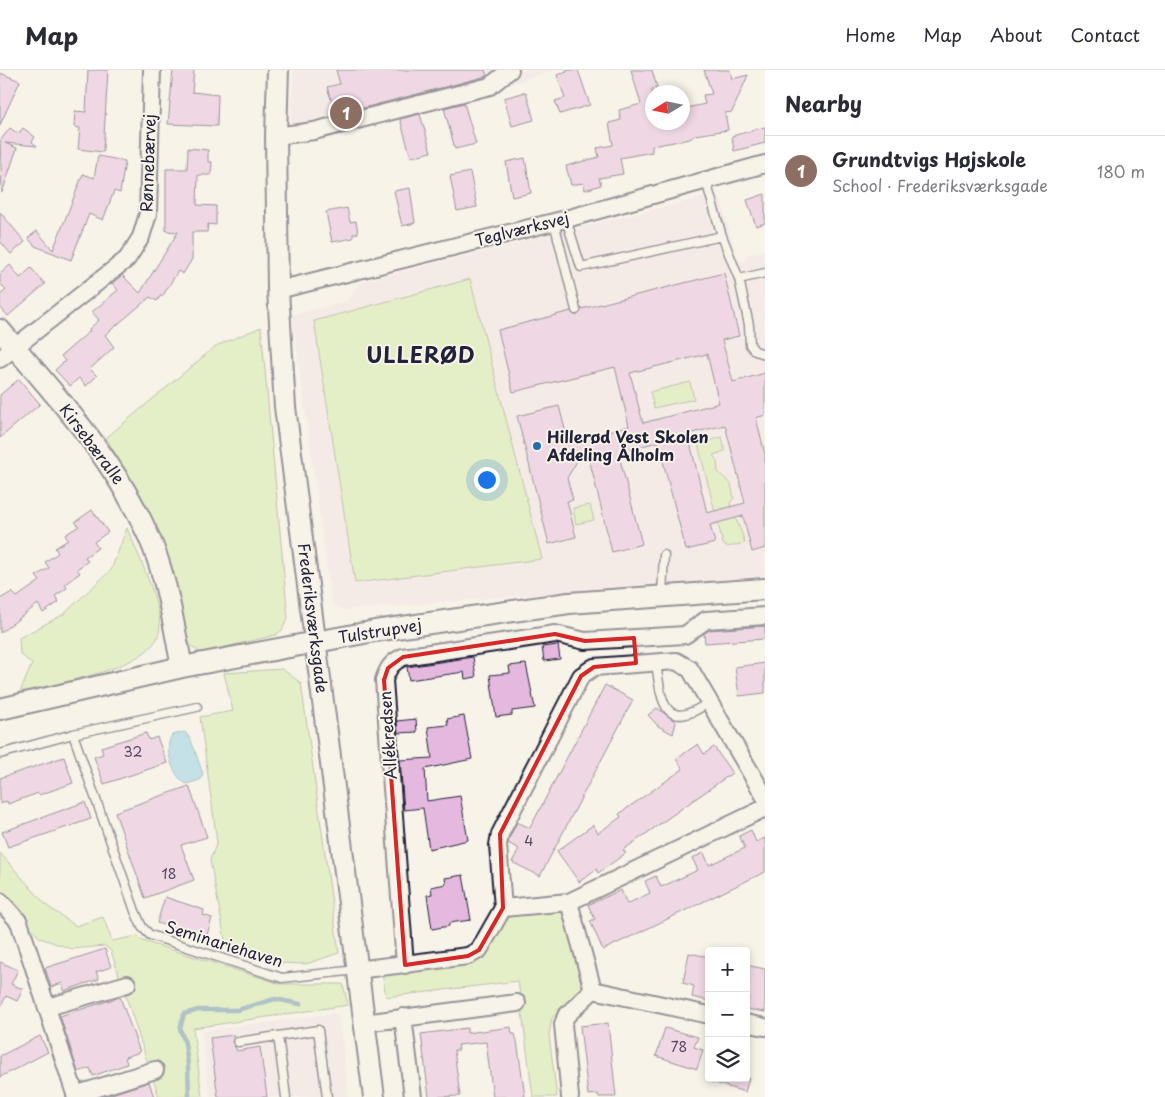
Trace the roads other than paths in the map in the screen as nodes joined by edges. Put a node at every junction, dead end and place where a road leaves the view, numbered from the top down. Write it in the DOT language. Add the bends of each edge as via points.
graph roads {
  1 [pos="152,70"];
  2 [pos="278,70"];
  3 [pos="510,70"];
  4 [pos="276,136"];
  5 [pos="765,164"];
  6 [pos="706,181"];
  7 [pos="560,220"];
  8 [pos="722,236"];
  9 [pos="765,272"];
  10 [pos="739,279"];
  11 [pos="278,290"];
  12 [pos="576,310"];
  13 [pos="0,330"];
  14 [pos="7,353"];
  15 [pos="765,354"];
  16 [pos="664,555"];
  17 [pos="765,590"];
  18 [pos="662,597"];
  19 [pos="765,616"];
  20 [pos="634,638"];
  21 [pos="316,641"];
  22 [pos="656,662"];
  23 [pos="636,663"];
  24 [pos="182,667"];
  25 [pos="709,702"];
  26 [pos="197,707"];
  27 [pos="0,709"];
  28 [pos="73,734"];
  29 [pos="0,754"];
  30 [pos="765,797"];
  31 [pos="765,808"];
  32 [pos="0,901"];
  33 [pos="569,902"];
  34 [pos="503,908"];
  35 [pos="405,965"];
  36 [pos="357,970"];
  37 [pos="127,984"];
  38 [pos="593,990"];
  39 [pos="517,1003"];
  40 [pos="48,1007"];
  41 [pos="705,1014"];
  42 [pos="403,1018"];
  43 [pos="364,1023"];
  44 [pos="750,1024"];
  45 [pos="765,1027"];
  46 [pos="278,1036"];
  47 [pos="238,1042"];
  48 [pos="155,1070"];
  49 [pos="76,1096"];
  50 [pos="286,1097"];
  51 [pos="327,1097"];
  52 [pos="374,1097"];
  53 [pos="413,1097"];
  54 [pos="570,1097"];
  1 -- 14 [label="street, Rønnebærvej" via="148,214 141,237 127,259"];
  2 -- 4 [label="street, Frederiksværksgade"];
  3 -- 4 [label="street" via="490,86 314,131"];
  4 -- 11 [label="street, Frederiksværksgade"];
  5 -- 6 [label="street, Teglværksvej"];
  6 -- 7 [label="street, Teglværksvej"];
  6 -- 8 [label="lane"];
  7 -- 8 [label="lane" via="581,267"];
  7 -- 11 [label="street, Teglværksvej"];
  7 -- 12 [label="lane"];
  8 -- 10 [label="lane"];
  9 -- 10 [label="lane"];
  10 -- 15 [label="lane" via="750,345 755,351"];
  11 -- 21 [label="street, Frederiksværksgade" via="286,407"];
  13 -- 14 [label="street, Kirsebæralle"];
  14 -- 24 [label="street, Kirsebæralle" via="93,440 123,484 149,536 165,586"];
  16 -- 18 [label="lane"];
  17 -- 18 [label="street, Tulstrupvej"];
  18 -- 21 [label="street, Tulstrupvej" via="569,603"];
  19 -- 20 [label="street, Allékredsen" via="706,620 685,635"];
  20 -- 23 [label="street"];
  20 -- 35 [label="street, Allékredsen" via="585,641 556,634 403,657 388,668 384,680"];
  21 -- 24 [label="street, Tulstrupvej"];
  21 -- 36 [label="street, Frederiksværksgade"];
  22 -- 23 [label="street"];
  22 -- 25 [label="street" via="684,663"];
  22 -- 25 [label="lane" via="661,700 667,709 686,715"];
  23 -- 34 [label="street" via="594,667 581,676 500,834"];
  24 -- 27 [label="street, Tulstrupvej"];
  25 -- 30 [label="street"];
  26 -- 28 [label="lane"];
  28 -- 29 [label="lane"];
  28 -- 36 [label="lane, Seminariehaven" via="135,911 142,928 150,935 282,978"];
  31 -- 33 [label="street"];
  32 -- 40 [label="street" via="19,922"];
  33 -- 34 [label="street"];
  33 -- 38 [label="street"];
  34 -- 35 [label="street" via="475,954"];
  35 -- 36 [label="street"];
  36 -- 43 [label="street, Frederiksværksgade"];
  37 -- 40 [label="street"];
  38 -- 41 [label="street"];
  38 -- 54 [label="street" via="566,1016 563,1024"];
  39 -- 42 [label="street"];
  40 -- 49 [label="street"];
  42 -- 43 [label="street"];
  42 -- 53 [label="street"];
  43 -- 52 [label="street, Frederiksværksgade"];
  44 -- 45 [label="street"];
  46 -- 47 [label="lane"];
  46 -- 50 [label="lane"];
  46 -- 51 [label="lane" via="318,1030"];
  48 -- 49 [label="street"];
}
